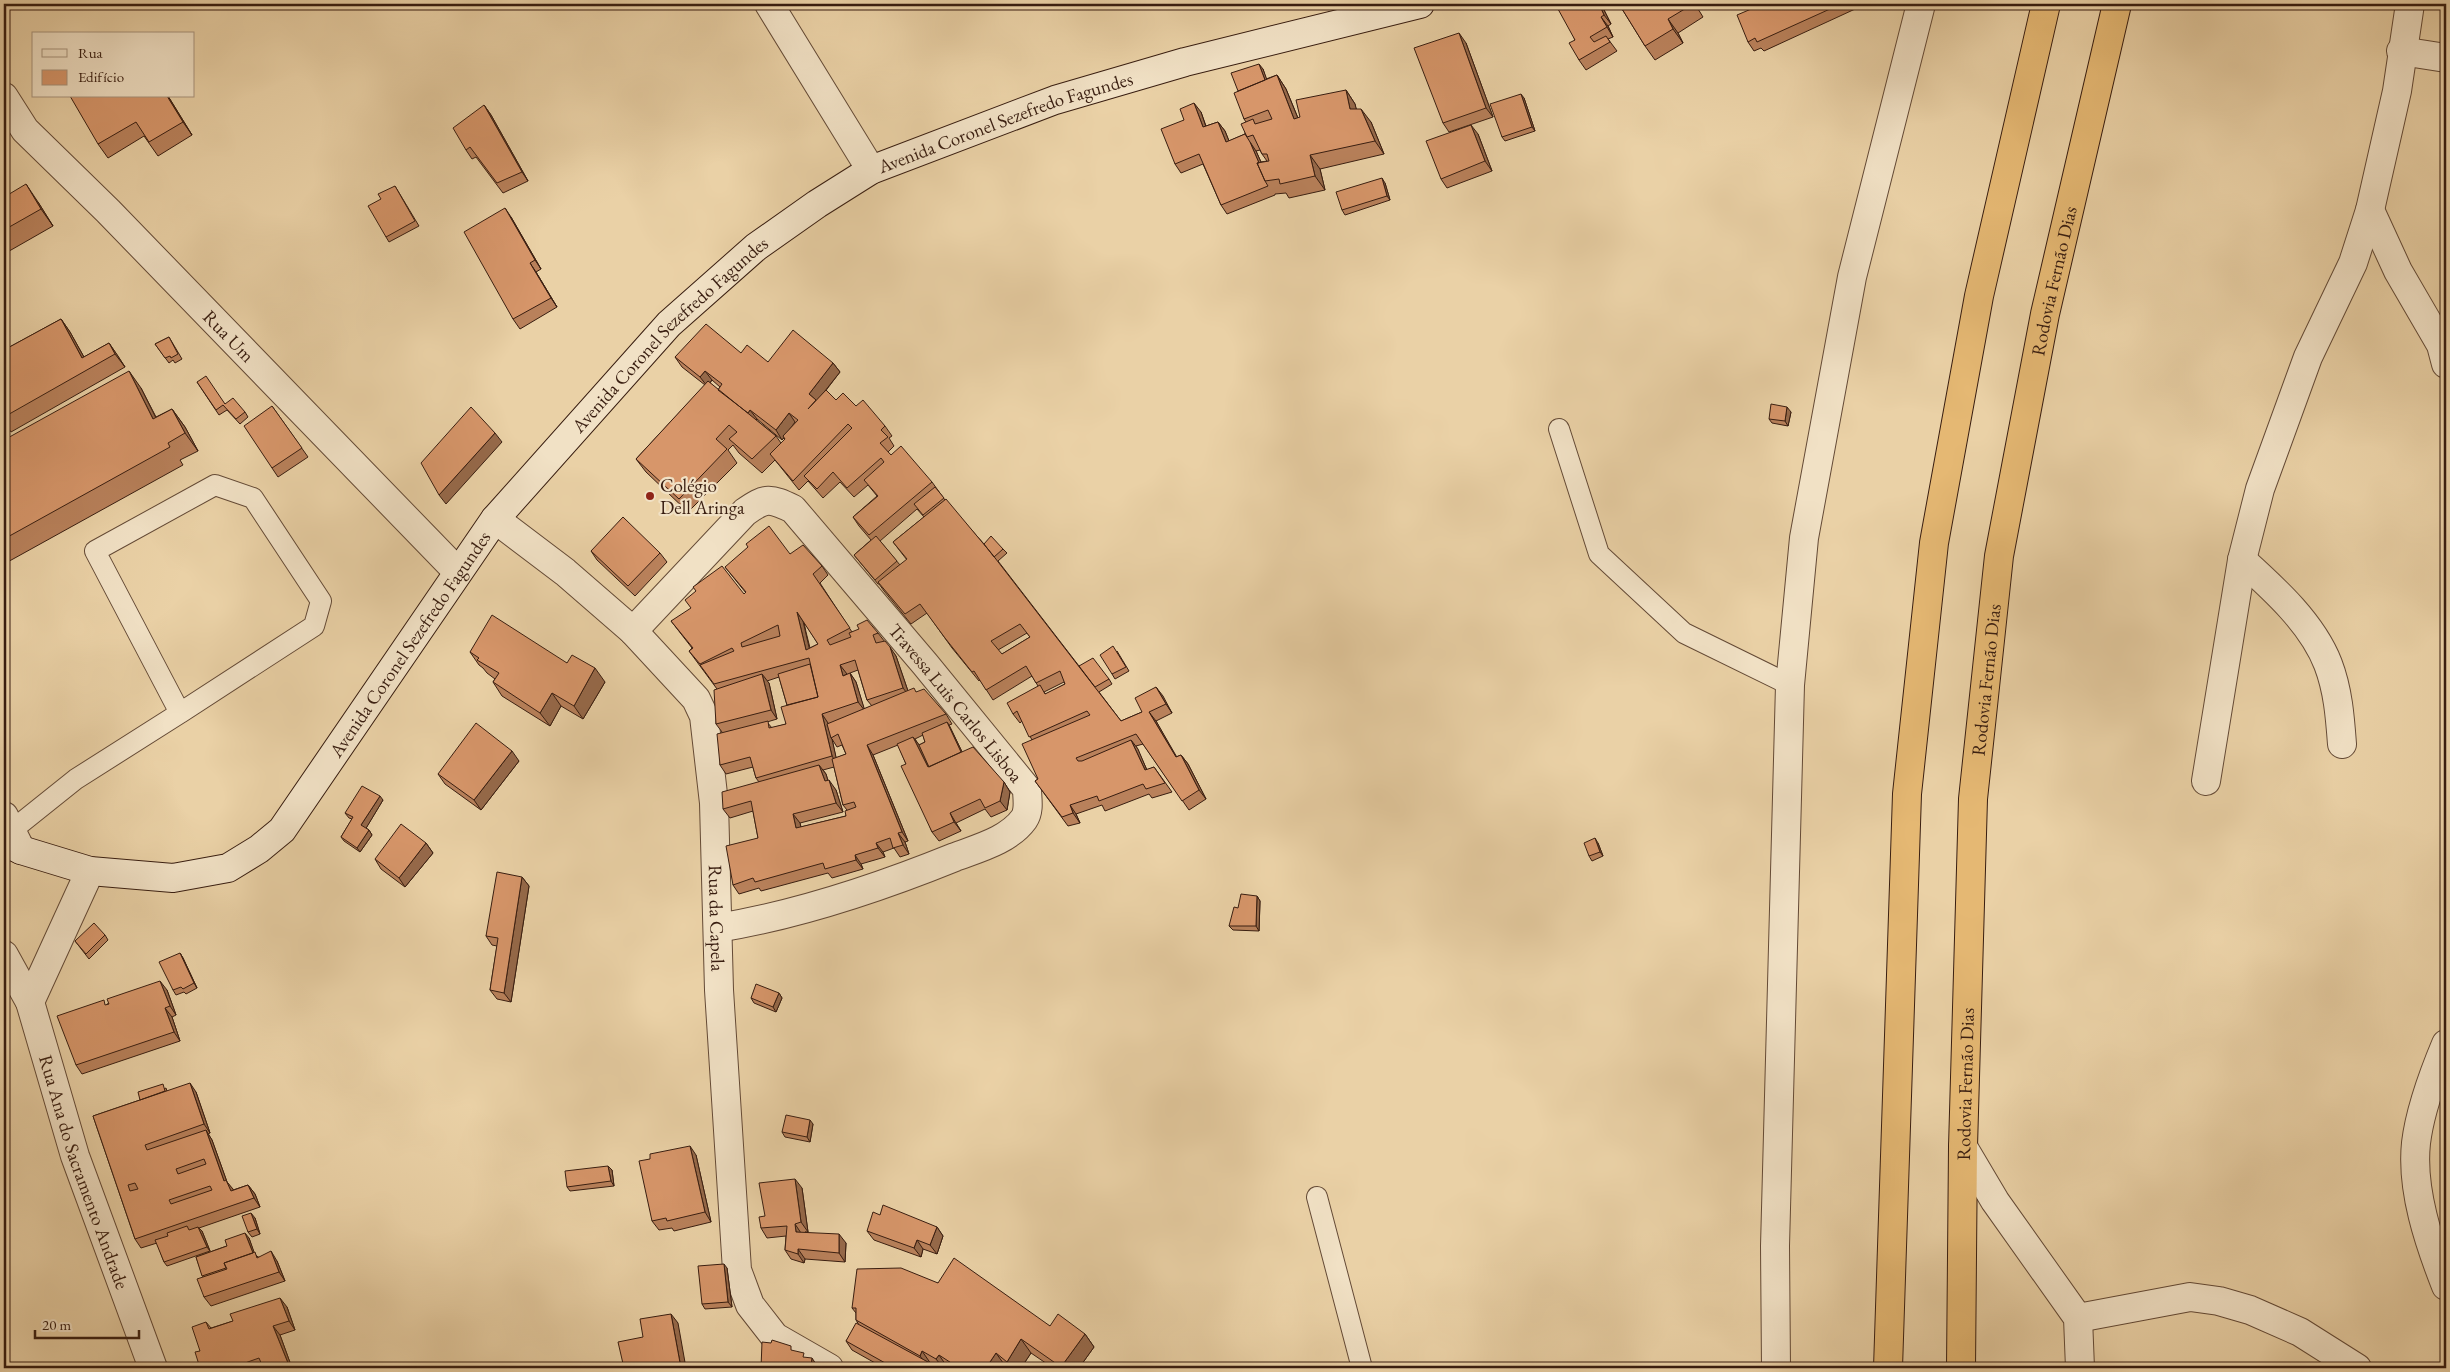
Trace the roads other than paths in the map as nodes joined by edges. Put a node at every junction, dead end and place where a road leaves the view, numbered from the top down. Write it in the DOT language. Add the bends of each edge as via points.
graph roads {
  1 [pos="769,4"];
  2 [pos="1420,4"];
  3 [pos="1921,4"];
  4 [pos="2046,4"];
  5 [pos="2118,4"];
  6 [pos="2410,4"];
  7 [pos="2401,50"];
  8 [pos="2446,58"];
  9 [pos="4,97"];
  10 [pos="871,170"];
  11 [pos="2370,210"];
  12 [pos="2444,351"];
  13 [pos="1559,428"];
  14 [pos="495,519"];
  15 [pos="2242,560"];
  16 [pos="457,571"];
  17 [pos="633,631"];
  18 [pos="1790,685"];
  19 [pos="180,713"];
  20 [pos="2342,744"];
  21 [pos="2206,781"];
  22 [pos="10,835"];
  23 [pos="90,871"];
  24 [pos="718,928"];
  25 [pos="4,955"];
  26 [pos="30,1002"];
  27 [pos="2446,1044"];
  28 [pos="1963,1146"];
  29 [pos="1317,1196"];
  30 [pos="2446,1286"];
  31 [pos="2078,1318"];
  32 [pos="153,1368"];
  33 [pos="829,1368"];
  34 [pos="1362,1368"];
  35 [pos="1776,1368"];
  36 [pos="1888,1368"];
  37 [pos="1961,1368"];
  38 [pos="2080,1368"];
  39 [pos="2357,1368"];
  1 -- 10 [label="street"];
  2 -- 10 [label="street, Avenida Coronel Sezefredo Fagundes" via="1185,62 1055,100"];
  3 -- 18 [label="street" via="1850,287 1804,538"];
  4 -- 36 [label="highway" via="1979,296 1933,553 1907,794"];
  5 -- 28 [label="highway, Rodovia Fernão Dias" via="2045,314 1999,556 1973,799"];
  6 -- 7 [label="street"];
  7 -- 8 [label="street"];
  7 -- 11 [label="street" via="2397,91"];
  9 -- 16 [label="street, Rua Um" via="25,130 108,211"];
  10 -- 14 [label="street, Avenida Coronel Sezefredo Fagundes" via="756,247 669,324"];
  11 -- 12 [label="street" via="2398,271"];
  11 -- 15 [label="street" via="2353,262 2308,357 2277,440 2260,489"];
  13 -- 18 [label="lane" via="1599,554 1684,633"];
  14 -- 16 [label="street, Avenida Coronel Sezefredo Fagundes"];
  14 -- 17 [label="street, Rua da Capela" via="565,572"];
  15 -- 20 [label="street" via="2289,607 2312,634 2324,656 2339,703"];
  15 -- 21 [label="street"];
  16 -- 23 [label="street, Avenida Coronel Sezefredo Fagundes" via="282,830 259,850 228,868 173,878"];
  17 -- 24 [label="street, Rua da Capela" via="696,699 704,716 714,803"];
  17 -- 24 [label="street, Travessa Luis Carlos Lisboa" via="745,512 761,501 774,500 794,509 1027,789 1028,810 1024,819 1002,838 899,880 751,922"];
  18 -- 35 [label="street" via="1775,1246"];
  19 -- 19 [label="lane" via="314,626 321,601 253,498 215,485 95,551"];
  19 -- 22 [label="lane" via="76,779"];
  22 -- 23 [label="street, Avenida Coronel Sezefredo Fagundes"];
  23 -- 26 [label="street"];
  24 -- 33 [label="street, Rua da Capela" via="726,1118 737,1270 750,1305 775,1337"];
  25 -- 26 [label="street"];
  26 -- 32 [label="street, Rua Ana do Sacramento Andrade" via="75,1156"];
  27 -- 30 [label="street" via="2425,1104 2416,1144 2419,1202"];
  28 -- 31 [label="street" via="1995,1201"];
  28 -- 37 [label="highway, Rodovia Fernão Dias"];
  29 -- 34 [label="lane"];
  31 -- 38 [label="street"];
  31 -- 39 [label="street" via="2190,1297 2219,1301 2250,1310 2300,1332"];
}
